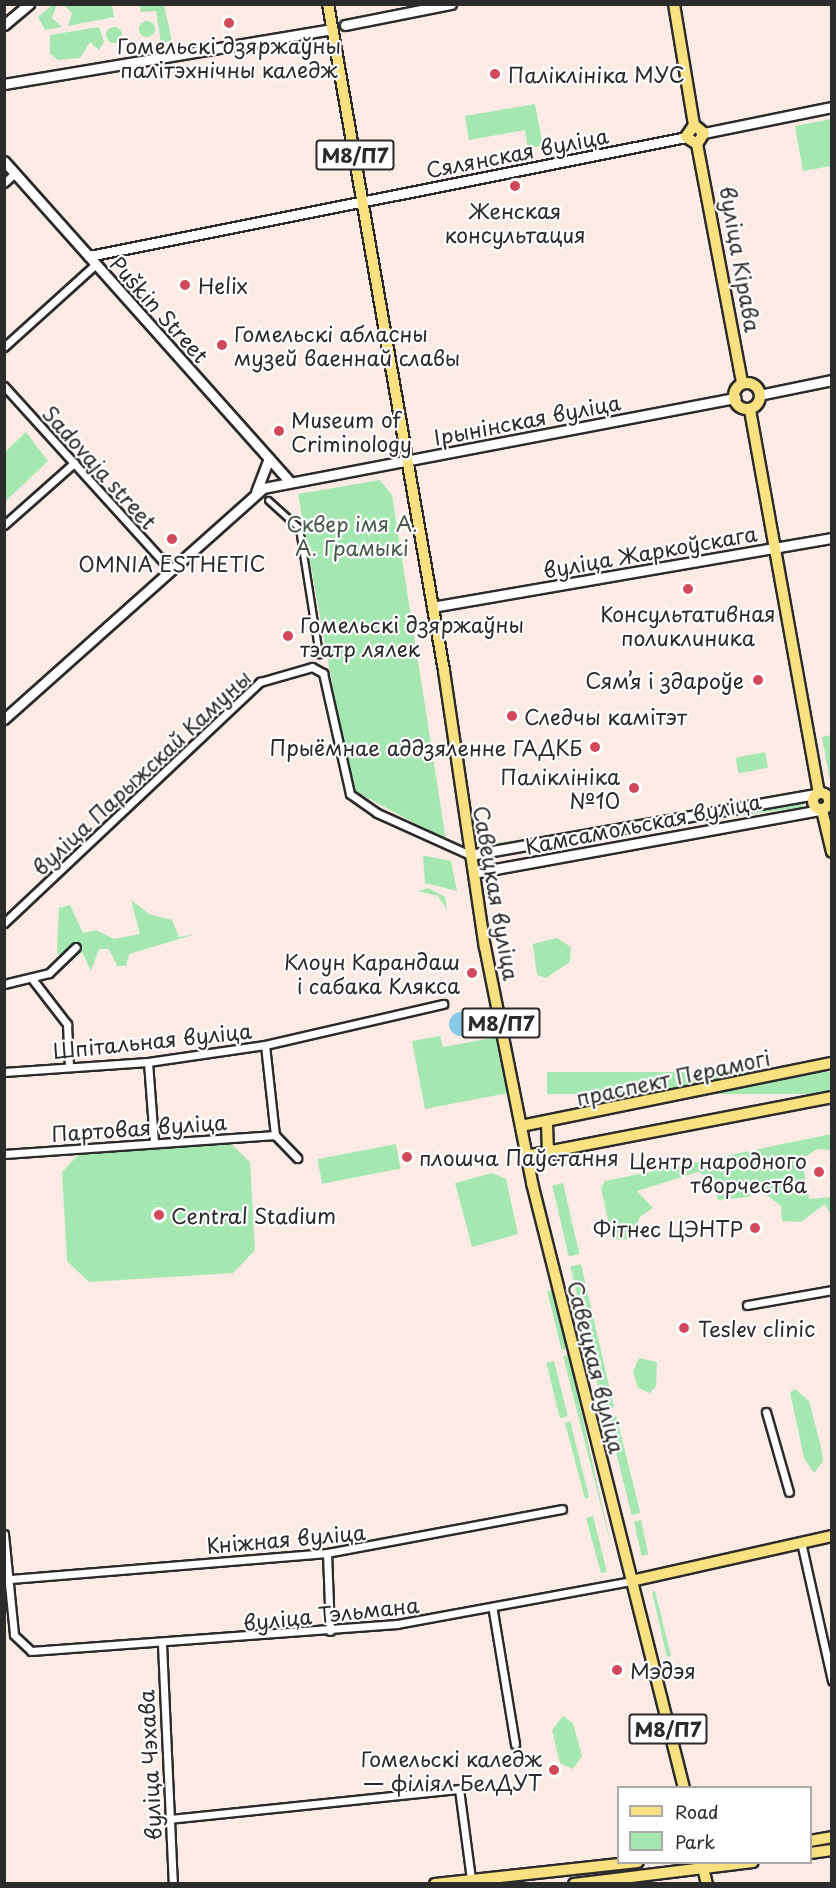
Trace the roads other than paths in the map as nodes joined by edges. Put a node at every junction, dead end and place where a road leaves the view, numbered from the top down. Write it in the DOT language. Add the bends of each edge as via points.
graph roads {
  1 [pos="29,4"];
  2 [pos="328,4"];
  3 [pos="451,4"];
  4 [pos="674,4"];
  5 [pos="4,25"];
  6 [pos="345,25"];
  7 [pos="332,29"];
  8 [pos="4,84"];
  9 [pos="831,107"];
  10 [pos="694,125"];
  11 [pos="704,133"];
  12 [pos="686,136"];
  13 [pos="697,144"];
  14 [pos="4,161"];
  15 [pos="15,173"];
  16 [pos="4,183"];
  17 [pos="362,201"];
  18 [pos="89,256"];
  19 [pos="96,264"];
  20 [pos="4,347"];
  21 [pos="831,381"];
  22 [pos="742,382"];
  23 [pos="4,386"];
  24 [pos="759,394"];
  25 [pos="735,398"];
  26 [pos="750,410"];
  27 [pos="269,458"];
  28 [pos="408,461"];
  29 [pos="74,463"];
  30 [pos="289,481"];
  31 [pos="255,494"];
  32 [pos="268,500"];
  33 [pos="4,525"];
  34 [pos="831,538"];
  35 [pos="775,548"];
  36 [pos="171,570"];
  37 [pos="432,607"];
  38 [pos="319,654"];
  39 [pos="4,719"];
  40 [pos="818,794"];
  41 [pos="830,800"];
  42 [pos="821,810"];
  43 [pos="673,820"];
  44 [pos="676,835"];
  45 [pos="453,847"];
  46 [pos="831,852"];
  47 [pos="492,854"];
  48 [pos="470,855"];
  49 [pos="495,869"];
  50 [pos="473,873"];
  51 [pos="4,923"];
  52 [pos="76,947"];
  53 [pos="33,980"];
  54 [pos="4,984"];
  55 [pos="443,1004"];
  56 [pos="265,1045"];
  57 [pos="148,1062"];
  58 [pos="831,1064"];
  59 [pos="69,1066"];
  60 [pos="4,1072"];
  61 [pos="831,1097"];
  62 [pos="547,1124"];
  63 [pos="521,1126"];
  64 [pos="276,1135"];
  65 [pos="154,1142"];
  66 [pos="4,1154"];
  67 [pos="557,1154"];
  68 [pos="526,1156"];
  69 [pos="297,1158"];
  70 [pos="831,1290"];
  71 [pos="747,1305"];
  72 [pos="766,1412"];
  73 [pos="789,1492"];
  74 [pos="562,1509"];
  75 [pos="4,1534"];
  76 [pos="831,1536"];
  77 [pos="801,1542"];
  78 [pos="327,1553"];
  79 [pos="11,1579"];
  80 [pos="631,1581"];
  81 [pos="493,1611"];
  82 [pos="330,1631"];
  83 [pos="162,1644"];
  84 [pos="828,1646"];
  85 [pos="831,1681"];
  86 [pos="515,1744"];
  87 [pos="683,1786"];
  88 [pos="169,1819"];
  89 [pos="831,1838"];
  90 [pos="812,1841"];
  91 [pos="831,1850"];
  92 [pos="812,1853"];
  93 [pos="628,1864"];
  94 [pos="736,1864"];
  95 [pos="703,1866"];
  96 [pos="471,1879"];
  97 [pos="173,1884"];
  98 [pos="435,1884"];
  99 [pos="574,1884"];
  100 [pos="707,1884"];
  1 -- 5 [label="street"];
  2 -- 7 [label="main road, М8/П7"];
  3 -- 6 [label="street"];
  4 -- 10 [label="main road"];
  7 -- 8 [label="street"];
  7 -- 17 [label="main road, Савецкая вуліца / М8/П7"];
  9 -- 11 [label="street"];
  10 -- 11 [label="main road"];
  10 -- 12 [label="main road"];
  11 -- 13 [label="main road"];
  12 -- 13 [label="main road"];
  12 -- 17 [label="street, Сялянская вуліца"];
  13 -- 22 [label="main road, вуліца Кірава"];
  14 -- 15 [label="street, Puškin Street"];
  15 -- 16 [label="street"];
  15 -- 18 [label="street, Puškin Street"];
  17 -- 18 [label="street, Сялянская вуліца"];
  17 -- 28 [label="main road, Савецкая вуліца / М8/П7"];
  18 -- 19 [label="street, Puškin Street"];
  19 -- 20 [label="street"];
  19 -- 27 [label="street, Puškin Street"];
  21 -- 24 [label="street"];
  22 -- 24 [label="main road" via="756,386"];
  22 -- 25 [label="main road"];
  23 -- 29 [label="street, Sadovaja street"];
  24 -- 26 [label="main road"];
  25 -- 26 [label="main road" via="741,409"];
  25 -- 28 [label="street, Ірынінская вуліца"];
  26 -- 35 [label="main road"];
  27 -- 30 [label="street, Puškin Street"];
  27 -- 31 [label="street"];
  28 -- 30 [label="street, Ірынінская вуліца"];
  28 -- 37 [label="main road, Савецкая вуліца / М8/П7"];
  29 -- 33 [label="street"];
  29 -- 36 [label="street, Sadovaja street"];
  30 -- 31 [label="street, Ірынінская вуліца"];
  31 -- 36 [label="street"];
  32 -- 38 [label="street" via="299,528"];
  34 -- 35 [label="street, вуліца Жаркоўскага"];
  35 -- 37 [label="street, вуліца Жаркоўскага"];
  35 -- 40 [label="main road"];
  36 -- 39 [label="street"];
  37 -- 48 [label="main road, Савецкая вуліца / М8/П7"];
  40 -- 41 [label="main road"];
  40 -- 42 [label="main road" via="813,804"];
  40 -- 43 [label="street, Камсамольская вуліца"];
  41 -- 42 [label="main road"];
  42 -- 44 [label="street, Камсамольская вуліца"];
  42 -- 46 [label="main road"];
  43 -- 44 [label="street"];
  43 -- 47 [label="street, Камсамольская вуліца"];
  44 -- 49 [label="street, Камсамольская вуліца"];
  45 -- 48 [label="street"];
  45 -- 50 [label="street"];
  45 -- 51 [label="street, вуліца Парыжскай Камуны" via="350,794 323,673 312,668 260,682"];
  47 -- 48 [label="street, Камсамольская вуліца"];
  47 -- 49 [label="street"];
  48 -- 50 [label="main road, Савецкая вуліца / М8/П7"];
  49 -- 50 [label="street, Камсамольская вуліца"];
  50 -- 63 [label="main road, Савецкая вуліца / М8/П7"];
  52 -- 53 [label="street" via="50,973"];
  53 -- 54 [label="street"];
  53 -- 59 [label="street" via="68,1024"];
  55 -- 56 [label="street, Шпітальная вуліца"];
  56 -- 57 [label="street, Шпітальная вуліца"];
  56 -- 64 [label="street"];
  57 -- 59 [label="street, Шпітальная вуліца"];
  57 -- 65 [label="street"];
  58 -- 62 [label="main road, праспект Перамогі"];
  59 -- 60 [label="street, Шпітальная вуліца"];
  61 -- 67 [label="main road"];
  62 -- 63 [label="main road, праспект Перамогі"];
  62 -- 67 [label="main road" via="548,1148"];
  63 -- 68 [label="main road, Савецкая вуліца / М8/П7"];
  64 -- 65 [label="street, Партовая вуліца"];
  64 -- 69 [label="street"];
  65 -- 66 [label="street, Партовая вуліца"];
  67 -- 68 [label="main road"];
  68 -- 80 [label="main road, Савецкая вуліца / М8/П7"];
  70 -- 71 [label="street"];
  72 -- 73 [label="street"];
  74 -- 78 [label="street, Кніжная вуліца"];
  75 -- 79 [label="street"];
  76 -- 77 [label="main road"];
  77 -- 80 [label="main road"];
  77 -- 84 [label="street"];
  78 -- 79 [label="street, Кніжная вуліца"];
  78 -- 82 [label="street"];
  79 -- 83 [label="street, вуліца Тэльмана" via="14,1635 31,1651"];
  80 -- 81 [label="street, вуліца Тэльмана"];
  80 -- 87 [label="main road, Савецкая вуліца / М8/П7"];
  81 -- 82 [label="street, вуліца Тэльмана"];
  81 -- 86 [label="street"];
  82 -- 83 [label="street, вуліца Тэльмана"];
  83 -- 88 [label="street, вуліца Чэхава"];
  84 -- 85 [label="street"];
  88 -- 96 [label="street" via="459,1789"];
  88 -- 97 [label="street, вуліца Чэхава"];
  89 -- 90 [label="main road"];
  91 -- 92 [label="main road"];
  93 -- 96 [label="main road"];
  94 -- 95 [label="main road"];
  95 -- 99 [label="main road"];
  95 -- 100 [label="main road"];
  96 -- 98 [label="main road"];
}
